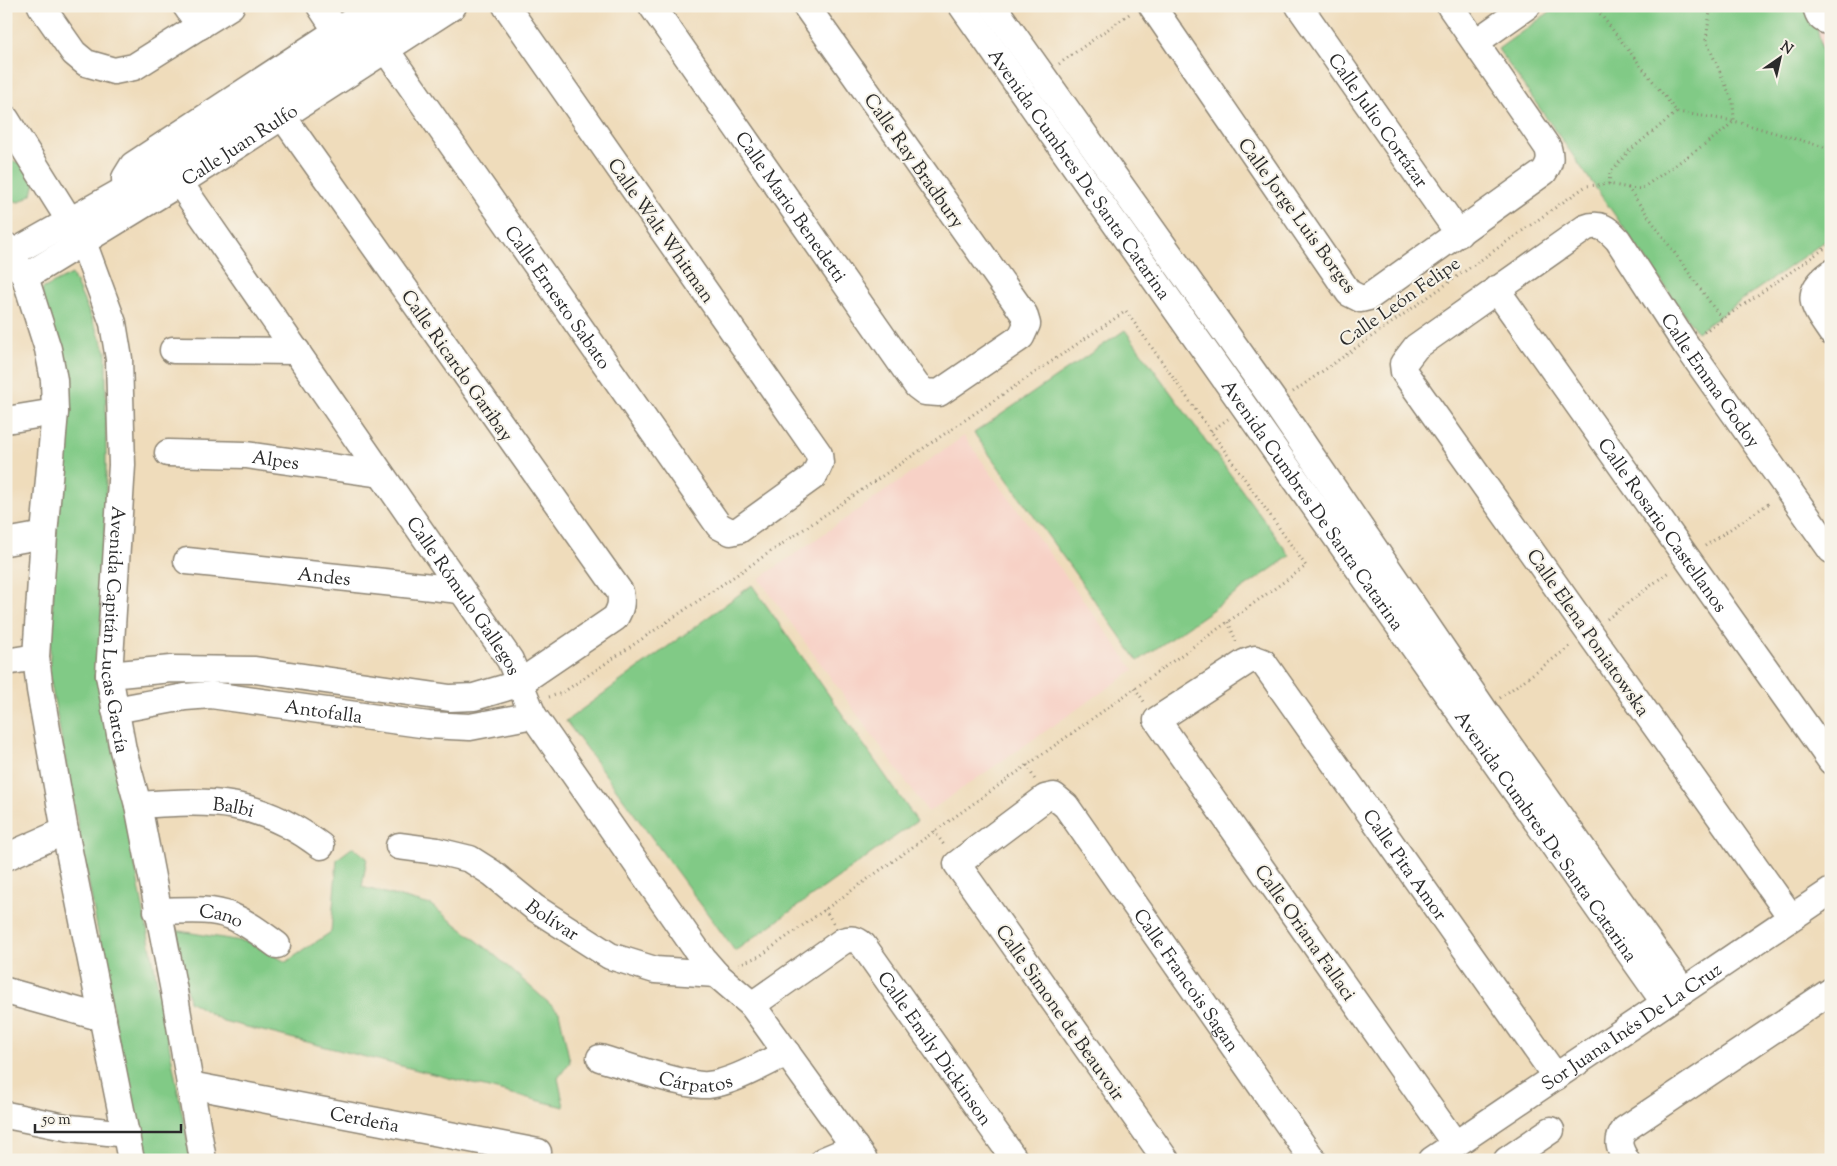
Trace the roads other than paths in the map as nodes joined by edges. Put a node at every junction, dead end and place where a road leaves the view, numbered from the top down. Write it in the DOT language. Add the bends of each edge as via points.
graph roads {
  1 [pos="41,6"];
  2 [pos="231,6"];
  3 [pos="320,6"];
  4 [pos="412,6"];
  5 [pos="453,6"];
  6 [pos="506,6"];
  7 [pos="652,6"];
  8 [pos="806,6"];
  9 [pos="962,6"];
  10 [pos="993,6"];
  11 [pos="1152,6"];
  12 [pos="1299,6"];
  13 [pos="1450,6"];
  14 [pos="1527,6"];
  15 [pos="1816,6"];
  16 [pos="193,16"];
  17 [pos="370,22"];
  18 [pos="1831,22"];
  19 [pos="1476,42"];
  20 [pos="349,49"];
  21 [pos="276,108"];
  22 [pos="6,119"];
  23 [pos="173,174"];
  24 [pos="128,202"];
  25 [pos="77,231"];
  26 [pos="1459,234"];
  27 [pos="9,250"];
  28 [pos="1831,273"];
  29 [pos="25,277"];
  30 [pos="1496,289"];
  31 [pos="1024,314"];
  32 [pos="1831,332"];
  33 [pos="173,350"];
  34 [pos="297,351"];
  35 [pos="1279,408"];
  36 [pos="55,412"];
  37 [pos="6,420"];
  38 [pos="1256,423"];
  39 [pos="168,453"];
  40 [pos="381,474"];
  41 [pos="739,530"];
  42 [pos="44,535"];
  43 [pos="6,542"];
  44 [pos="1831,550"];
  45 [pos="187,561"];
  46 [pos="460,590"];
  47 [pos="36,658"];
  48 [pos="6,662"];
  49 [pos="109,675"];
  50 [pos="526,701"];
  51 [pos="115,710"];
  52 [pos="1157,720"];
  53 [pos="1831,761"];
  54 [pos="138,805"];
  55 [pos="65,831"];
  56 [pos="321,846"];
  57 [pos="399,846"];
  58 [pos="6,857"];
  59 [pos="957,864"];
  60 [pos="1831,890"];
  61 [pos="158,911"];
  62 [pos="1791,917"];
  63 [pos="277,945"];
  64 [pos="716,974"];
  65 [pos="6,991"];
  66 [pos="1673,996"];
  67 [pos="1827,1001"];
  68 [pos="752,1005"];
  69 [pos="103,1018"];
  70 [pos="787,1053"];
  71 [pos="600,1058"];
  72 [pos="1556,1077"];
  73 [pos="190,1085"];
  74 [pos="6,1116"];
  75 [pos="1551,1130"];
  76 [pos="127,1134"];
  77 [pos="1455,1144"];
  78 [pos="538,1152"];
  79 [pos="859,1153"];
  80 [pos="131,1160"];
  81 [pos="203,1160"];
  82 [pos="824,1160"];
  83 [pos="1015,1160"];
  84 [pos="1166,1160"];
  85 [pos="1313,1160"];
  86 [pos="1432,1160"];
  87 [pos="1507,1160"];
  88 [pos="1626,1160"];
  1 -- 16 [label="street" via="74,53 86,63 114,71 134,67"];
  2 -- 16 [label="street"];
  3 -- 20 [label="street"];
  4 -- 17 [label="street, Calle Juan Rulfo"];
  5 -- 17 [label="street, Calle Juan Rulfo"];
  6 -- 41 [label="street, Calle Walt Whitman" via="819,454 819,469 814,476"];
  7 -- 31 [label="street, Calle Mario Benedetti" via="917,386 925,392 938,393 1021,337 1027,324"];
  8 -- 31 [label="street, Calle Ray Bradbury"];
  9 -- 38 [label="street, Avenida Cumbres De Santa Catarina"];
  10 -- 35 [label="street, Avenida Cumbres De Santa Catarina"];
  11 -- 26 [label="street, Calle Jorge Luis Borges" via="1355,298 1369,297"];
  12 -- 26 [label="street, Calle Julio Cortázar"];
  13 -- 19 [label="street"];
  14 -- 19 [label="street"];
  15 -- 18 [label="street" via="1823,21"];
  17 -- 20 [label="street, Calle Juan Rulfo"];
  17 -- 20 [label="street, Calle Juan Rulfo"];
  17 -- 41 [label="street, Calle Ernesto Sabato" via="719,526 730,532"];
  19 -- 26 [label="street, Calle Jorge Luis Borges" via="1551,157 1544,172"];
  20 -- 21 [label="street, Calle Juan Rulfo"];
  20 -- 24 [label="street, Calle Juan Rulfo" via="133,164 125,178"];
  21 -- 23 [label="street, Calle Juan Rulfo"];
  21 -- 50 [label="street, Calle Ricardo Garibay" via="620,592 622,602 615,618"];
  22 -- 25 [label="street, Avenida Capitán Lucas García"];
  23 -- 24 [label="street, Calle Juan Rulfo"];
  23 -- 34 [label="street, Calle Rómulo Gallegos"];
  24 -- 25 [label="street, Calle Juan Rulfo"];
  25 -- 27 [label="street, Calle Juan Rulfo"];
  25 -- 29 [label="street, Calle Juan Rulfo"];
  25 -- 49 [label="street, Avenida Capitán Lucas García" via="113,323 119,359 122,465"];
  27 -- 29 [label="street"];
  28 -- 32 [label="street" via="1814,289 1813,304"];
  29 -- 36 [label="street" via="48,349 54,380"];
  30 -- 44 [label="street, Calle Emma Godoy" via="1585,228 1594,225 1604,227 1618,240 1686,345"];
  30 -- 53 [label="street, Calle Rosario Castellanos"];
  30 -- 62 [label="street, Calle Elena Poniatowska" via="1416,347 1403,364 1404,372"];
  33 -- 34 [label="street"];
  34 -- 40 [label="street, Calle Rómulo Gallegos"];
  35 -- 38 [label="street"];
  35 -- 66 [label="street, Avenida Cumbres De Santa Catarina"];
  36 -- 37 [label="street"];
  36 -- 42 [label="street"];
  38 -- 66 [label="street, Avenida Cumbres De Santa Catarina"];
  39 -- 40 [label="street, Alpes" via="246,455"];
  40 -- 46 [label="street, Calle Rómulo Gallegos"];
  42 -- 43 [label="street"];
  42 -- 47 [label="street"];
  45 -- 46 [label="street, Andes"];
  46 -- 50 [label="street, Calle Rómulo Gallegos" via="510,660"];
  47 -- 48 [label="street"];
  47 -- 55 [label="street"];
  49 -- 50 [label="street, Antofalla" via="171,669 256,670 450,698"];
  49 -- 51 [label="street, Avenida Capitán Lucas García"];
  50 -- 51 [label="street, Antofalla" via="470,726 428,725 212,695"];
  50 -- 64 [label="street, Calle Rómulo Gallegos"];
  51 -- 54 [label="street, Avenida Capitán Lucas García"];
  52 -- 72 [label="street, Calle Pita Amor" via="1250,660 1263,662"];
  52 -- 77 [label="street, Calle Oriana Fallaci"];
  54 -- 56 [label="street, Balbi" via="221,802 258,810 296,827"];
  54 -- 61 [label="street, Avenida Capitán Lucas García"];
  55 -- 58 [label="street"];
  55 -- 69 [label="street"];
  57 -- 64 [label="street, Bolívar" via="470,859 535,908 610,956 654,970"];
  59 -- 84 [label="street, Calle Simone de Beauvoir"];
  59 -- 85 [label="street, Calle Francois Sagan" via="1045,798 1054,796 1059,799"];
  60 -- 62 [label="street, Sor Juana Inés De La Cruz"];
  61 -- 63 [label="street, Cano" via="207,911 230,915"];
  61 -- 73 [label="street, Avenida Capitán Lucas García"];
  62 -- 66 [label="street, Sor Juana Inés De La Cruz"];
  64 -- 68 [label="street, Calle Rómulo Gallegos"];
  65 -- 69 [label="street"];
  66 -- 72 [label="street, Sor Juana Inés De La Cruz"];
  67 -- 88 [label="street" via="1625,1129 1619,1137 1619,1148"];
  68 -- 70 [label="street, Calle Rómulo Gallegos"];
  68 -- 83 [label="street, Calle Emily Dickinson" via="843,941 854,939 863,945"];
  69 -- 76 [label="street"];
  70 -- 71 [label="street, Cárpatos" via="724,1082 708,1085"];
  70 -- 79 [label="street, Calle Rómulo Gallegos"];
  72 -- 77 [label="street, Sor Juana Inés De La Cruz"];
  73 -- 78 [label="street, Cerdeña"];
  73 -- 81 [label="street, Avenida Capitán Lucas García"];
  74 -- 76 [label="street"];
  75 -- 87 [label="street"];
  76 -- 80 [label="street"];
  77 -- 86 [label="street, Sor Juana Inés De La Cruz"];
  79 -- 82 [label="street"];
}
